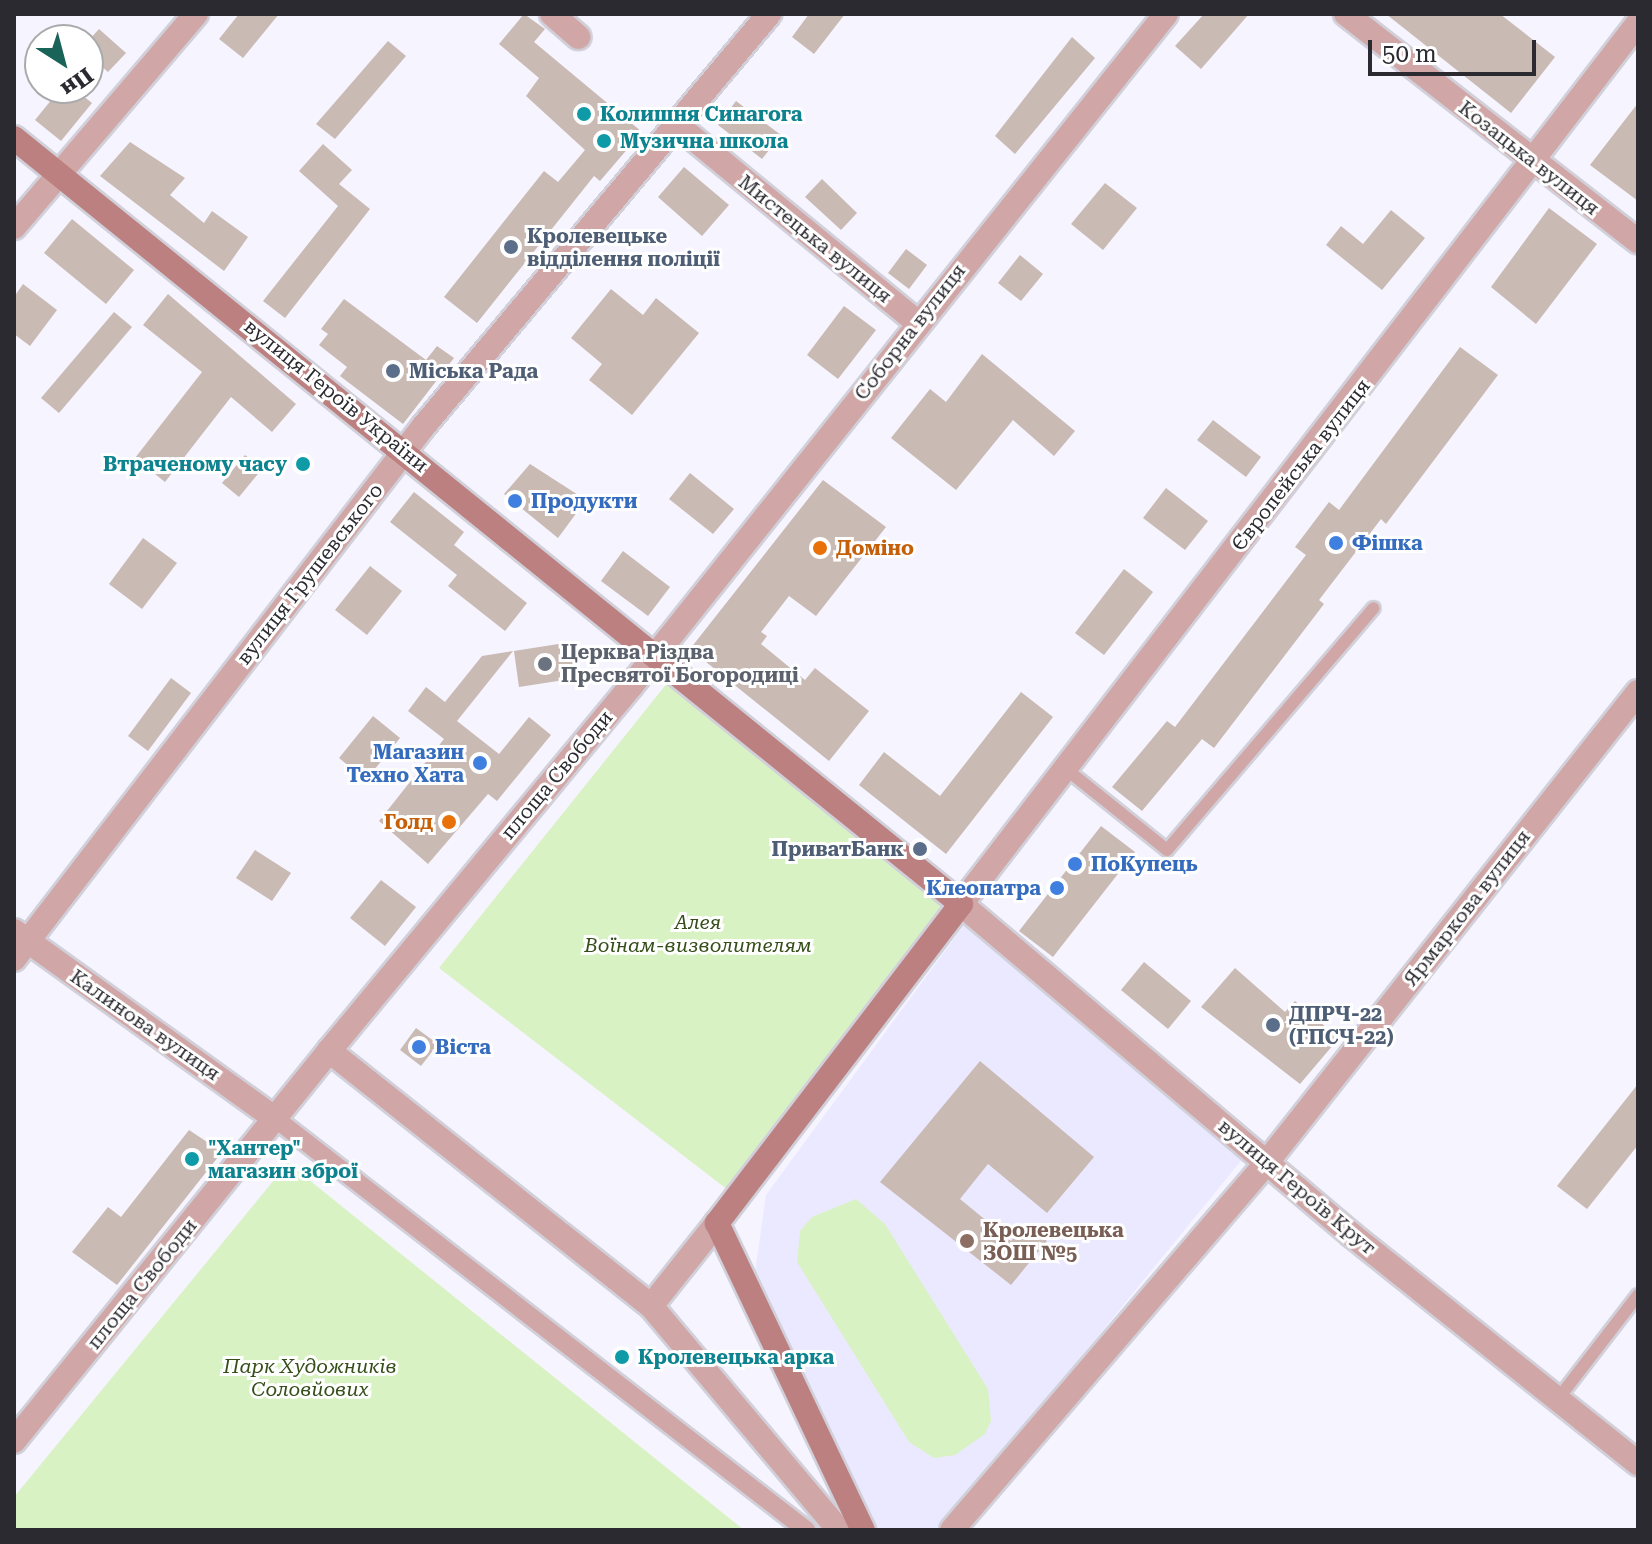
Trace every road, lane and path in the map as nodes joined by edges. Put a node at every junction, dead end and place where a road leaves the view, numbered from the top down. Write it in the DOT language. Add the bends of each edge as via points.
graph roads {
  1 [pos="196,14"];
  2 [pos="552,14"];
  3 [pos="1166,14"];
  4 [pos="1346,14"];
  5 [pos="761,17"];
  6 [pos="1638,23"];
  7 [pos="578,37"];
  8 [pos="677,125"];
  9 [pos="14,138"];
  10 [pos="1533,160"];
  11 [pos="56,173"];
  12 [pos="23,198"];
  13 [pos="14,227"];
  14 [pos="1638,241"];
  15 [pos="917,322"];
  16 [pos="405,451"];
  17 [pos="1374,608"];
  18 [pos="657,654"];
  19 [pos="1637,695"];
  20 [pos="1066,769"];
  21 [pos="961,904"];
  22 [pos="19,944"];
  23 [pos="329,1051"];
  24 [pos="276,1119"];
  25 [pos="1267,1162"];
  26 [pos="717,1223"];
  27 [pos="1638,1295"];
  28 [pos="651,1306"];
  29 [pos="1558,1399"];
  30 [pos="14,1441"];
  31 [pos="1638,1463"];
  32 [pos="806,1530"];
  33 [pos="839,1530"];
  34 [pos="863,1530"];
  35 [pos="952,1530"];
  1 -- 11 [label="street"];
  2 -- 7 [label="street"];
  3 -- 15 [label="street, Соборна вулиця"];
  4 -- 10 [label="street, Козацька вулиця"];
  5 -- 8 [label="street, вулиця Грушевського"];
  6 -- 10 [label="street, Європейська вулиця"];
  8 -- 15 [label="street, Мистецька вулиця"];
  8 -- 16 [label="street, вулиця Грушевського"];
  9 -- 11 [label="main road, вулиця Героїв України"];
  10 -- 14 [label="street, Козацька вулиця"];
  10 -- 20 [label="street, Європейська вулиця"];
  11 -- 12 [label="street"];
  11 -- 16 [label="main road, вулиця Героїв України"];
  12 -- 13 [label="street"];
  15 -- 18 [label="street, Соборна вулиця"];
  16 -- 18 [label="main road, вулиця Героїв України"];
  16 -- 22 [label="street, вулиця Грушевського"];
  17 -- 20 [label="lane" via="1167,850"];
  18 -- 21 [label="main road"];
  18 -- 23 [label="street, площа Свободи"];
  19 -- 25 [label="street, Ярмаркова вулиця"];
  20 -- 21 [label="street, Європейська вулиця"];
  21 -- 25 [label="street, вулиця Героїв Крут"];
  21 -- 26 [label="main road"];
  22 -- 24 [label="street, Калинова вулиця"];
  23 -- 24 [label="street, площа Свободи"];
  23 -- 28 [label="street"];
  24 -- 30 [label="street, площа Свободи"];
  24 -- 32 [label="street"];
  25 -- 29 [label="street, вулиця Героїв Крут"];
  25 -- 35 [label="street, Ярмаркова вулиця"];
  26 -- 28 [label="street"];
  26 -- 34 [label="main road"];
  27 -- 29 [label="lane"];
  28 -- 33 [label="street"];
  29 -- 31 [label="street, вулиця Героїв Крут"];
}
